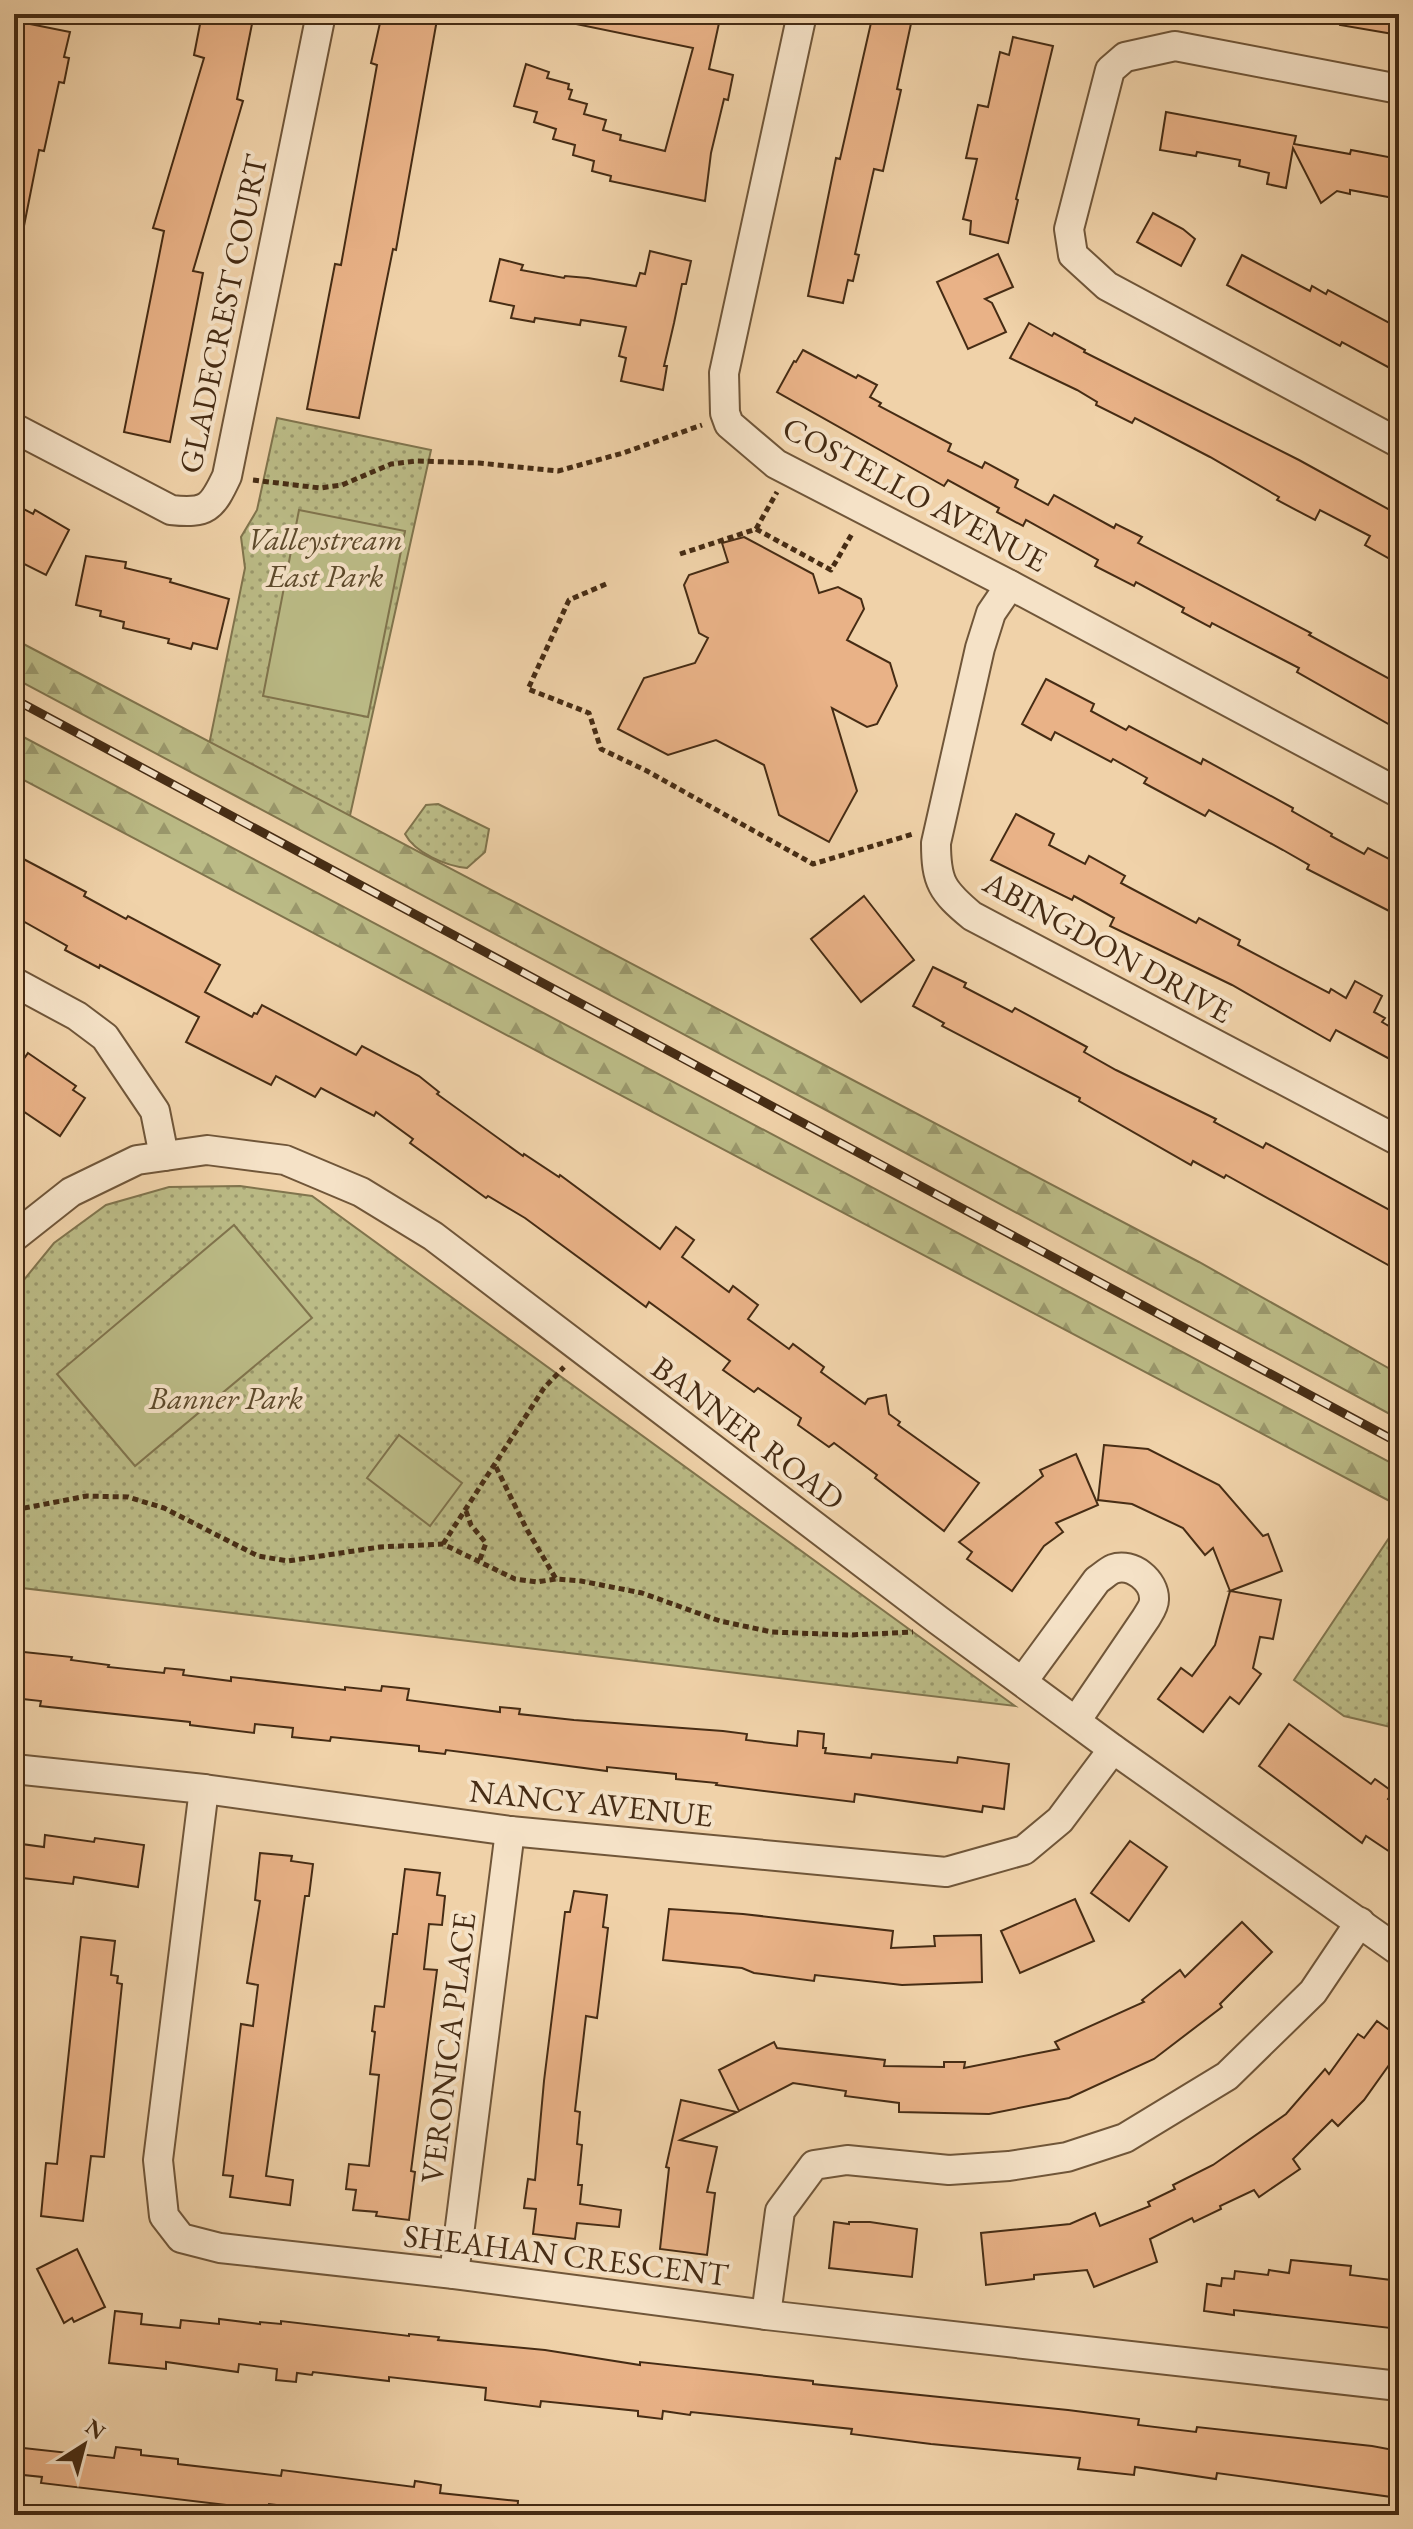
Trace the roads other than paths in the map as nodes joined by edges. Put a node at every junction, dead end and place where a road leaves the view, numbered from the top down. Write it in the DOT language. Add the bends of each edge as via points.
graph roads {
  1 [pos="321,14"];
  2 [pos="802,14"];
  3 [pos="1399,89"];
  4 [pos="14,428"];
  5 [pos="1399,443"];
  6 [pos="1010,585"];
  7 [pos="1399,793"];
  8 [pos="14,982"];
  9 [pos="1399,1141"];
  10 [pos="164,1156"];
  11 [pos="14,1237"];
  12 [pos="1023,1681"];
  13 [pos="1076,1721"];
  14 [pos="1113,1749"];
  15 [pos="14,1769"];
  16 [pos="204,1789"];
  17 [pos="510,1831"];
  18 [pos="1360,1922"];
  19 [pos="1399,1951"];
  20 [pos="454,2274"];
  21 [pos="766,2315"];
  22 [pos="1399,2386"];
  1 -- 4 [label="street, GLADECREST COURT" via="227,476 215,501 196,513 171,510"];
  2 -- 6 [label="street, COSTELLO AVENUE" via="724,373 729,424 776,464"];
  3 -- 5 [label="street" via="1175,46 1125,57 1110,70 1069,229 1073,255 1107,286"];
  6 -- 7 [label="street, COSTELLO AVENUE"];
  6 -- 9 [label="street, ABINGDON DRIVE" via="991,613 980,648 936,843 936,870 949,897 972,916"];
  8 -- 10 [label="street" via="105,1037 155,1111"];
  10 -- 11 [label="street, BANNER ROAD" via="137,1160 71,1192"];
  10 -- 12 [label="street, BANNER ROAD" via="207,1150 285,1160 361,1192 433,1236"];
  12 -- 13 [label="street, BANNER ROAD"];
  12 -- 13 [label="street" via="1097,1580 1114,1568 1143,1575 1154,1602"];
  13 -- 14 [label="street, BANNER ROAD"];
  14 -- 17 [label="street, NANCY AVENUE" via="1060,1820 1024,1850 946,1872"];
  14 -- 18 [label="street, BANNER ROAD"];
  15 -- 16 [label="street, NANCY AVENUE"];
  16 -- 17 [label="street, NANCY AVENUE"];
  16 -- 20 [label="street, SHEAHAN CRESCENT" via="158,2160 164,2216 181,2238 220,2248"];
  17 -- 20 [label="street, VERONICA PLACE"];
  18 -- 19 [label="street, BANNER ROAD"];
  18 -- 21 [label="street" via="1313,1992 1227,2076 1125,2138 1067,2157 1009,2166 949,2170 847,2160 814,2165 780,2211"];
  20 -- 21 [label="street, SHEAHAN CRESCENT"];
  21 -- 22 [label="street, SHEAHAN CRESCENT"];
}
